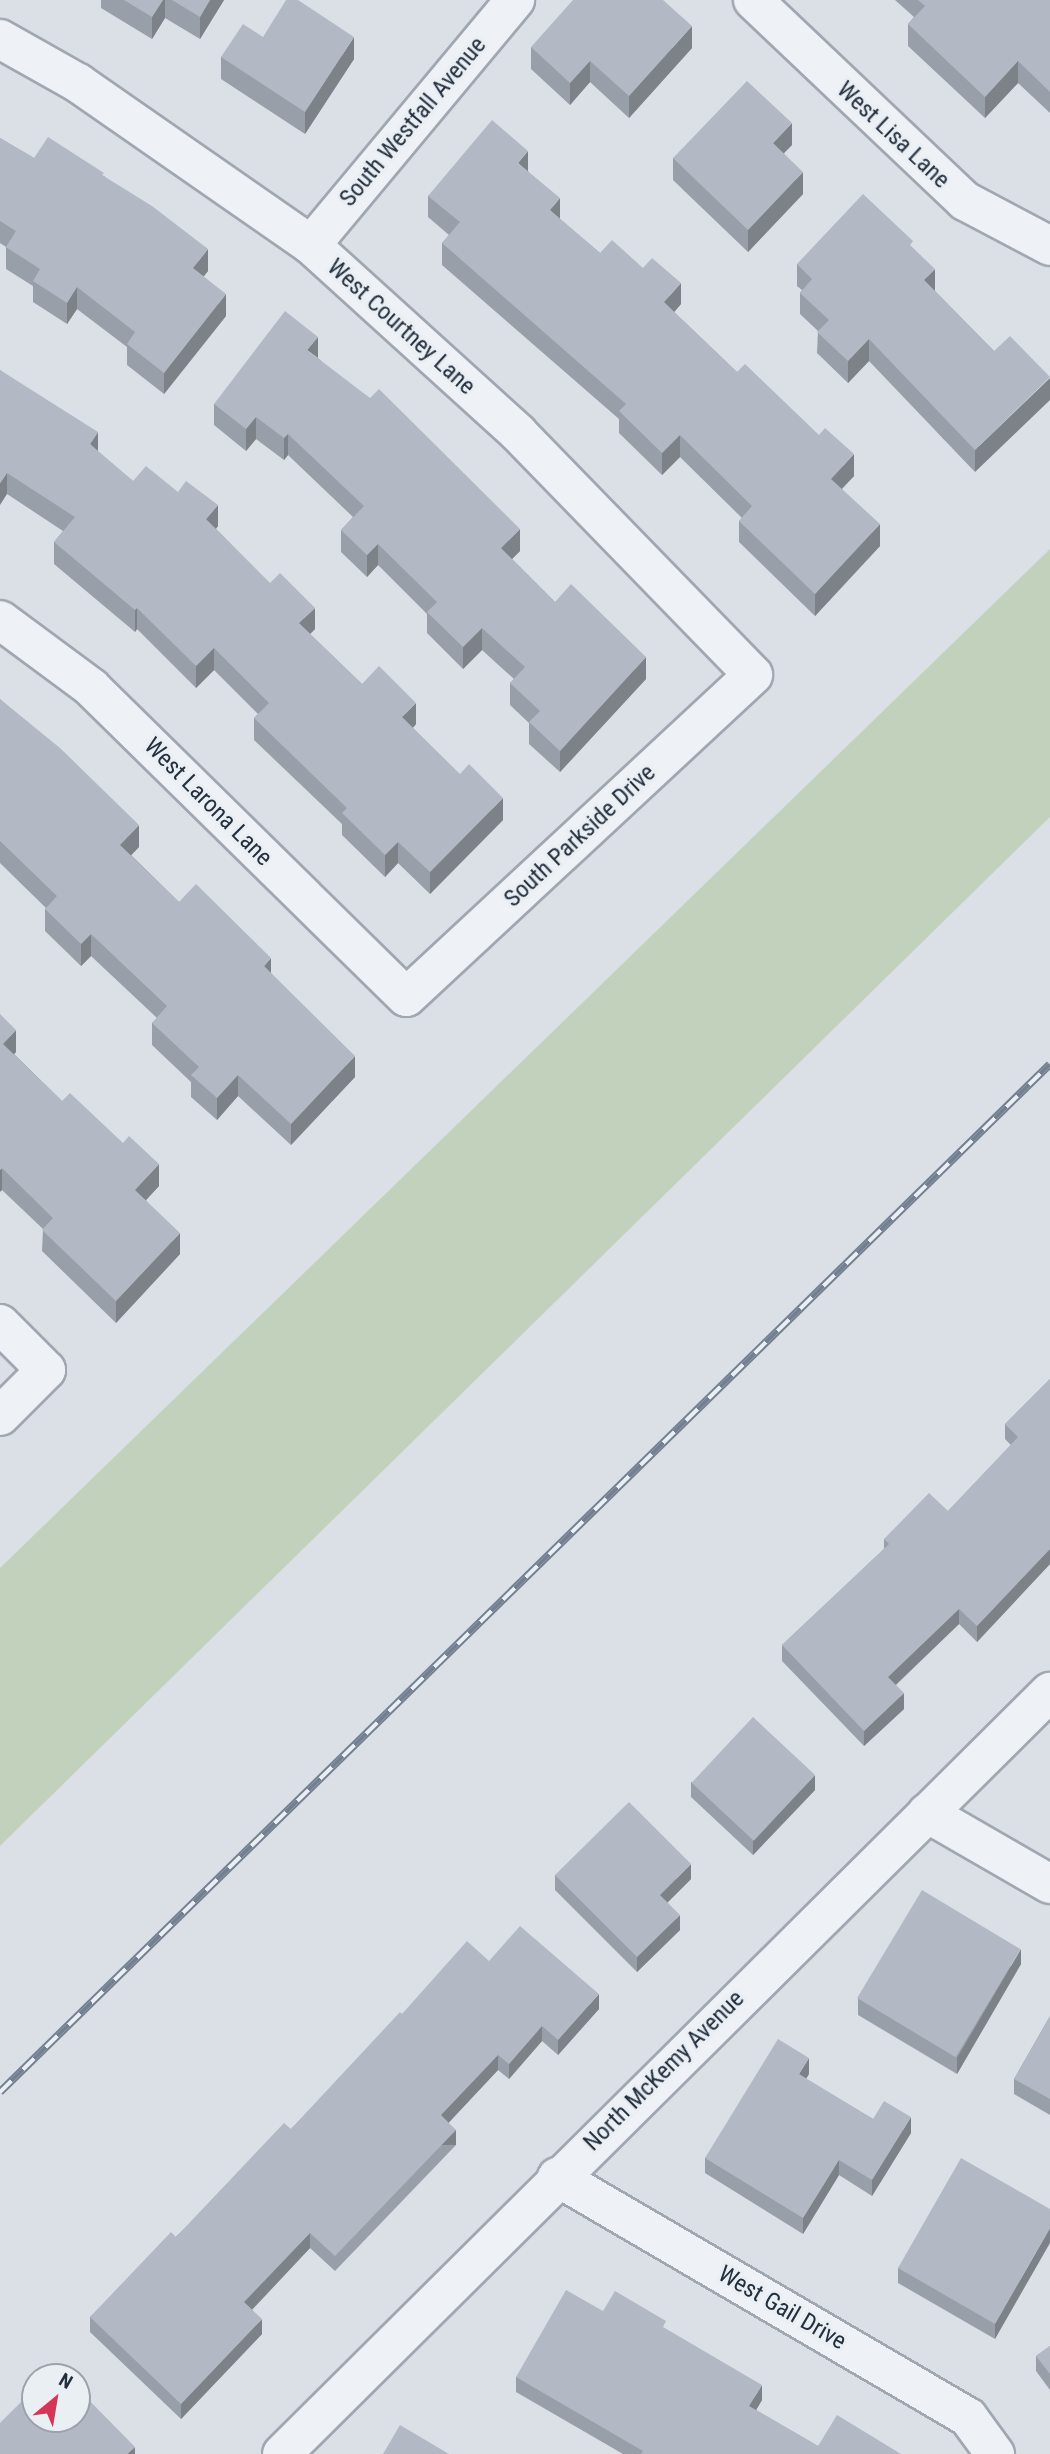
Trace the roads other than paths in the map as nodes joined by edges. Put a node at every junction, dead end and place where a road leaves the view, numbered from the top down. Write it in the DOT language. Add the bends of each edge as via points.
graph roads {
  1 [pos="514,0"];
  2 [pos="753,0"];
  3 [pos="0,39"];
  4 [pos="311,245"];
  5 [pos="1050,246"];
  6 [pos="0,620"];
  7 [pos="753,675"];
  8 [pos="406,997"];
  9 [pos="0,1324"];
  10 [pos="0,1416"];
  11 [pos="1050,1692"];
  12 [pos="927,1813"];
  13 [pos="1050,1884"];
  14 [pos="557,2177"];
  15 [pos="282,2454"];
  16 [pos="995,2454"];
  1 -- 4 [label="street, South Westfall Avenue"];
  2 -- 5 [label="street, West Lisa Lane" via="965,201"];
  3 -- 4 [label="street, West Courtney Lane" via="78,83"];
  4 -- 7 [label="street, West Courtney Lane" via="518,433"];
  6 -- 8 [label="street, West Larona Lane" via="92,688"];
  7 -- 8 [label="street, South Parkside Drive"];
  9 -- 10 [label="street" via="47,1370"];
  11 -- 12 [label="street, North McKemy Avenue"];
  12 -- 13 [label="street"];
  12 -- 14 [label="street, North McKemy Avenue"];
  14 -- 15 [label="street, North McKemy Avenue"];
  14 -- 16 [label="street, West Gail Drive" via="968,2417"];
}
